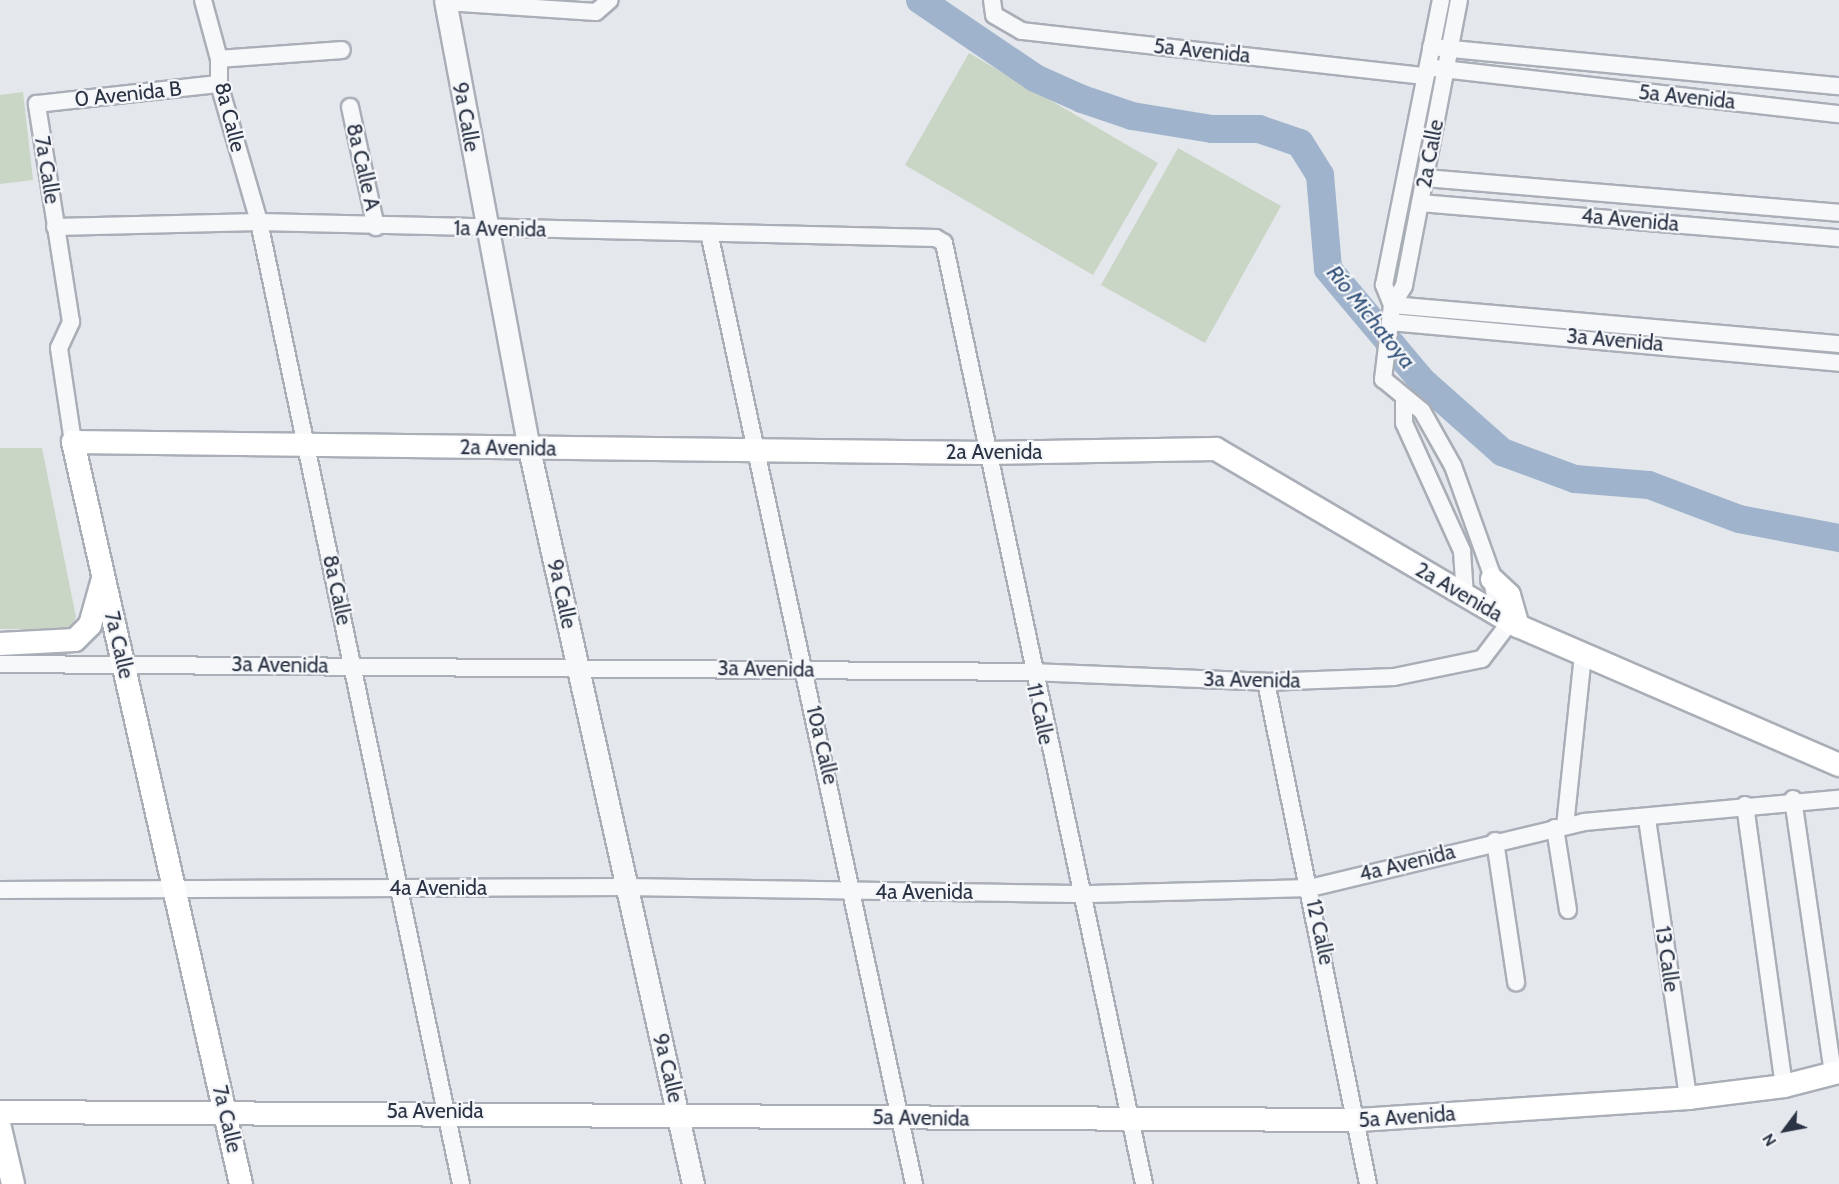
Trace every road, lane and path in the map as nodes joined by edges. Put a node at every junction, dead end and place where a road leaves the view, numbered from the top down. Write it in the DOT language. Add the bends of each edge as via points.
graph roads {
  1 [pos="203,0"];
  2 [pos="610,0"];
  3 [pos="1441,0"];
  4 [pos="1459,0"];
  5 [pos="446,1"];
  6 [pos="991,2"];
  7 [pos="1439,49"];
  8 [pos="342,50"];
  9 [pos="219,59"];
  10 [pos="1445,70"];
  11 [pos="1427,71"];
  12 [pos="219,84"];
  13 [pos="1839,86"];
  14 [pos="37,105"];
  15 [pos="350,107"];
  16 [pos="1839,114"];
  17 [pos="1425,178"];
  18 [pos="1420,203"];
  19 [pos="1839,213"];
  20 [pos="259,222"];
  21 [pos="55,227"];
  22 [pos="376,227"];
  23 [pos="485,227"];
  24 [pos="710,237"];
  25 [pos="1839,238"];
  26 [pos="944,243"];
  27 [pos="1392,305"];
  28 [pos="1389,326"];
  29 [pos="1627,333"];
  30 [pos="1839,344"];
  31 [pos="1839,363"];
  32 [pos="1404,401"];
  33 [pos="73,442"];
  34 [pos="306,443"];
  35 [pos="530,448"];
  36 [pos="758,450"];
  37 [pos="987,453"];
  38 [pos="1471,518"];
  39 [pos="1452,525"];
  40 [pos="104,578"];
  41 [pos="1492,579"];
  42 [pos="1465,596"];
  43 [pos="1509,621"];
  44 [pos="0,644"];
  45 [pos="1583,655"];
  46 [pos="123,663"];
  47 [pos="0,664"];
  48 [pos="353,666"];
  49 [pos="578,667"];
  50 [pos="805,669"];
  51 [pos="1031,672"];
  52 [pos="1266,682"];
  53 [pos="1839,765"];
  54 [pos="1839,798"];
  55 [pos="1793,799"];
  56 [pos="1745,805"];
  57 [pos="1647,819"];
  58 [pos="1560,827"];
  59 [pos="1495,841"];
  60 [pos="625,887"];
  61 [pos="1310,888"];
  62 [pos="400,889"];
  63 [pos="0,890"];
  64 [pos="175,890"];
  65 [pos="855,892"];
  66 [pos="1078,892"];
  67 [pos="1568,910"];
  68 [pos="1516,982"];
  69 [pos="1836,1073"];
  70 [pos="1784,1086"];
  71 [pos="1688,1098"];
  72 [pos="225,1110"];
  73 [pos="445,1111"];
  74 [pos="0,1112"];
  75 [pos="678,1113"];
  76 [pos="898,1117"];
  77 [pos="1359,1120"];
  78 [pos="1132,1122"];
  79 [pos="0,1128"];
  80 [pos="13,1184"];
  81 [pos="241,1184"];
  82 [pos="461,1184"];
  83 [pos="693,1184"];
  84 [pos="914,1184"];
  85 [pos="1143,1184"];
  86 [pos="1368,1184"];
  1 -- 9 [label="street, 8a Calle"];
  2 -- 5 [label="street" via="596,12"];
  3 -- 7 [label="street, 2a Calle"];
  4 -- 7 [label="street, 2a Calle"];
  5 -- 23 [label="street, 9a Calle"];
  6 -- 11 [label="street, 5a Avenida" via="994,15 1022,31"];
  7 -- 10 [label="street, 2a Calle"];
  7 -- 11 [label="street, 2a Calle"];
  7 -- 13 [label="street, 5a Avenida"];
  8 -- 9 [label="street"];
  9 -- 12 [label="street, 8a Calle"];
  10 -- 11 [label="street, 5a Avenida"];
  10 -- 16 [label="street, 5a Avenida"];
  10 -- 17 [label="street, 2a Calle"];
  11 -- 27 [label="street, 2a Calle" via="1384,285"];
  12 -- 14 [label="street, 0 Avenida B"];
  12 -- 20 [label="street, 8a Calle"];
  14 -- 21 [label="street, 7a Calle"];
  15 -- 22 [label="street, 8a Calle A"];
  17 -- 18 [label="street, 2a Calle"];
  17 -- 19 [label="street, 4a Avenida"];
  18 -- 25 [label="street, 4a Avenida"];
  18 -- 27 [label="street, 2a Calle" via="1404,286"];
  20 -- 21 [label="street, 1a Avenida"];
  20 -- 22 [label="street, 1a Avenida"];
  20 -- 34 [label="street, 8a Calle"];
  21 -- 33 [label="street, 7a Calle" via="71,322 59,348"];
  22 -- 23 [label="street, 1a Avenida"];
  23 -- 24 [label="street, 1a Avenida"];
  23 -- 35 [label="street, 9a Calle"];
  24 -- 26 [label="street, 1a Avenida" via="936,238"];
  24 -- 36 [label="street, 10a Calle"];
  26 -- 37 [label="street, 11 Calle"];
  27 -- 28 [label="street, 2a Calle"];
  27 -- 29 [label="street, 3a Avenida"];
  28 -- 29 [label="street, 3a Avenida"];
  28 -- 32 [label="street, 2a Calle" via="1383,379"];
  29 -- 30 [label="street, 3a Avenida"];
  29 -- 31 [label="street, 3a Avenida"];
  32 -- 38 [label="street, 2a Calle" via="1422,411 1453,466"];
  32 -- 39 [label="street" via="1404,423"];
  33 -- 34 [label="main road, 2a Avenida"];
  33 -- 40 [label="main road, 7a Calle"];
  34 -- 35 [label="main road, 2a Avenida"];
  34 -- 48 [label="street, 8a Calle"];
  35 -- 36 [label="main road, 2a Avenida"];
  35 -- 49 [label="street, 9a Calle"];
  36 -- 37 [label="main road, 2a Avenida"];
  36 -- 50 [label="street, 10a Calle"];
  37 -- 42 [label="main road, 2a Avenida" via="1216,449"];
  37 -- 51 [label="street, 11 Calle"];
  38 -- 39 [label="street"];
  38 -- 41 [label="street, 2a Calle"];
  39 -- 42 [label="street" via="1468,573"];
  40 -- 44 [label="main road" via="90,625 75,639"];
  40 -- 46 [label="main road, 7a Calle"];
  41 -- 43 [label="main road" via="1509,595"];
  42 -- 43 [label="main road, 2a Avenida"];
  43 -- 45 [label="main road, 2a Avenida"];
  43 -- 52 [label="street, 3a Avenida" via="1482,659 1394,677"];
  45 -- 53 [label="main road, 2a Avenida"];
  45 -- 58 [label="street"];
  46 -- 47 [label="street, 3a Avenida"];
  46 -- 48 [label="street, 3a Avenida"];
  46 -- 64 [label="main road, 7a Calle"];
  48 -- 49 [label="street, 3a Avenida"];
  48 -- 62 [label="street, 8a Calle"];
  49 -- 50 [label="street, 3a Avenida"];
  49 -- 60 [label="street, 9a Calle"];
  50 -- 51 [label="street, 3a Avenida"];
  50 -- 65 [label="street, 10a Calle"];
  51 -- 52 [label="street, 3a Avenida"];
  51 -- 66 [label="street, 11 Calle"];
  52 -- 61 [label="street, 12 Calle"];
  54 -- 55 [label="street, 4a Avenida"];
  55 -- 56 [label="street, 4a Avenida"];
  55 -- 69 [label="street"];
  56 -- 57 [label="street, 4a Avenida"];
  56 -- 70 [label="street"];
  57 -- 58 [label="street, 4a Avenida"];
  57 -- 71 [label="street, 13 Calle"];
  58 -- 59 [label="street, 4a Avenida"];
  58 -- 67 [label="street"];
  59 -- 61 [label="street, 4a Avenida"];
  59 -- 68 [label="street"];
  60 -- 62 [label="street, 4a Avenida"];
  60 -- 65 [label="street, 4a Avenida"];
  60 -- 75 [label="street, 9a Calle"];
  61 -- 66 [label="street, 4a Avenida"];
  61 -- 77 [label="street, 12 Calle"];
  62 -- 64 [label="street, 4a Avenida"];
  62 -- 73 [label="street, 8a Calle"];
  63 -- 64 [label="street, 4a Avenida"];
  64 -- 72 [label="main road, 7a Calle"];
  65 -- 66 [label="street, 4a Avenida"];
  65 -- 76 [label="street, 10a Calle"];
  66 -- 78 [label="street, 11 Calle"];
  69 -- 70 [label="main road, 5a Avenida"];
  70 -- 71 [label="main road, 5a Avenida"];
  71 -- 77 [label="main road, 5a Avenida"];
  72 -- 73 [label="main road, 5a Avenida"];
  72 -- 74 [label="main road, 5a Avenida"];
  72 -- 81 [label="main road, 7a Calle"];
  73 -- 75 [label="main road, 5a Avenida"];
  73 -- 82 [label="street, 8a Calle"];
  75 -- 76 [label="main road, 5a Avenida"];
  75 -- 83 [label="street, 9a Calle"];
  76 -- 78 [label="main road, 5a Avenida"];
  76 -- 84 [label="street, 10a Calle"];
  77 -- 78 [label="main road, 5a Avenida"];
  77 -- 86 [label="street, 12 Calle"];
  78 -- 85 [label="street, 11 Calle"];
  79 -- 80 [label="main road"];
}
